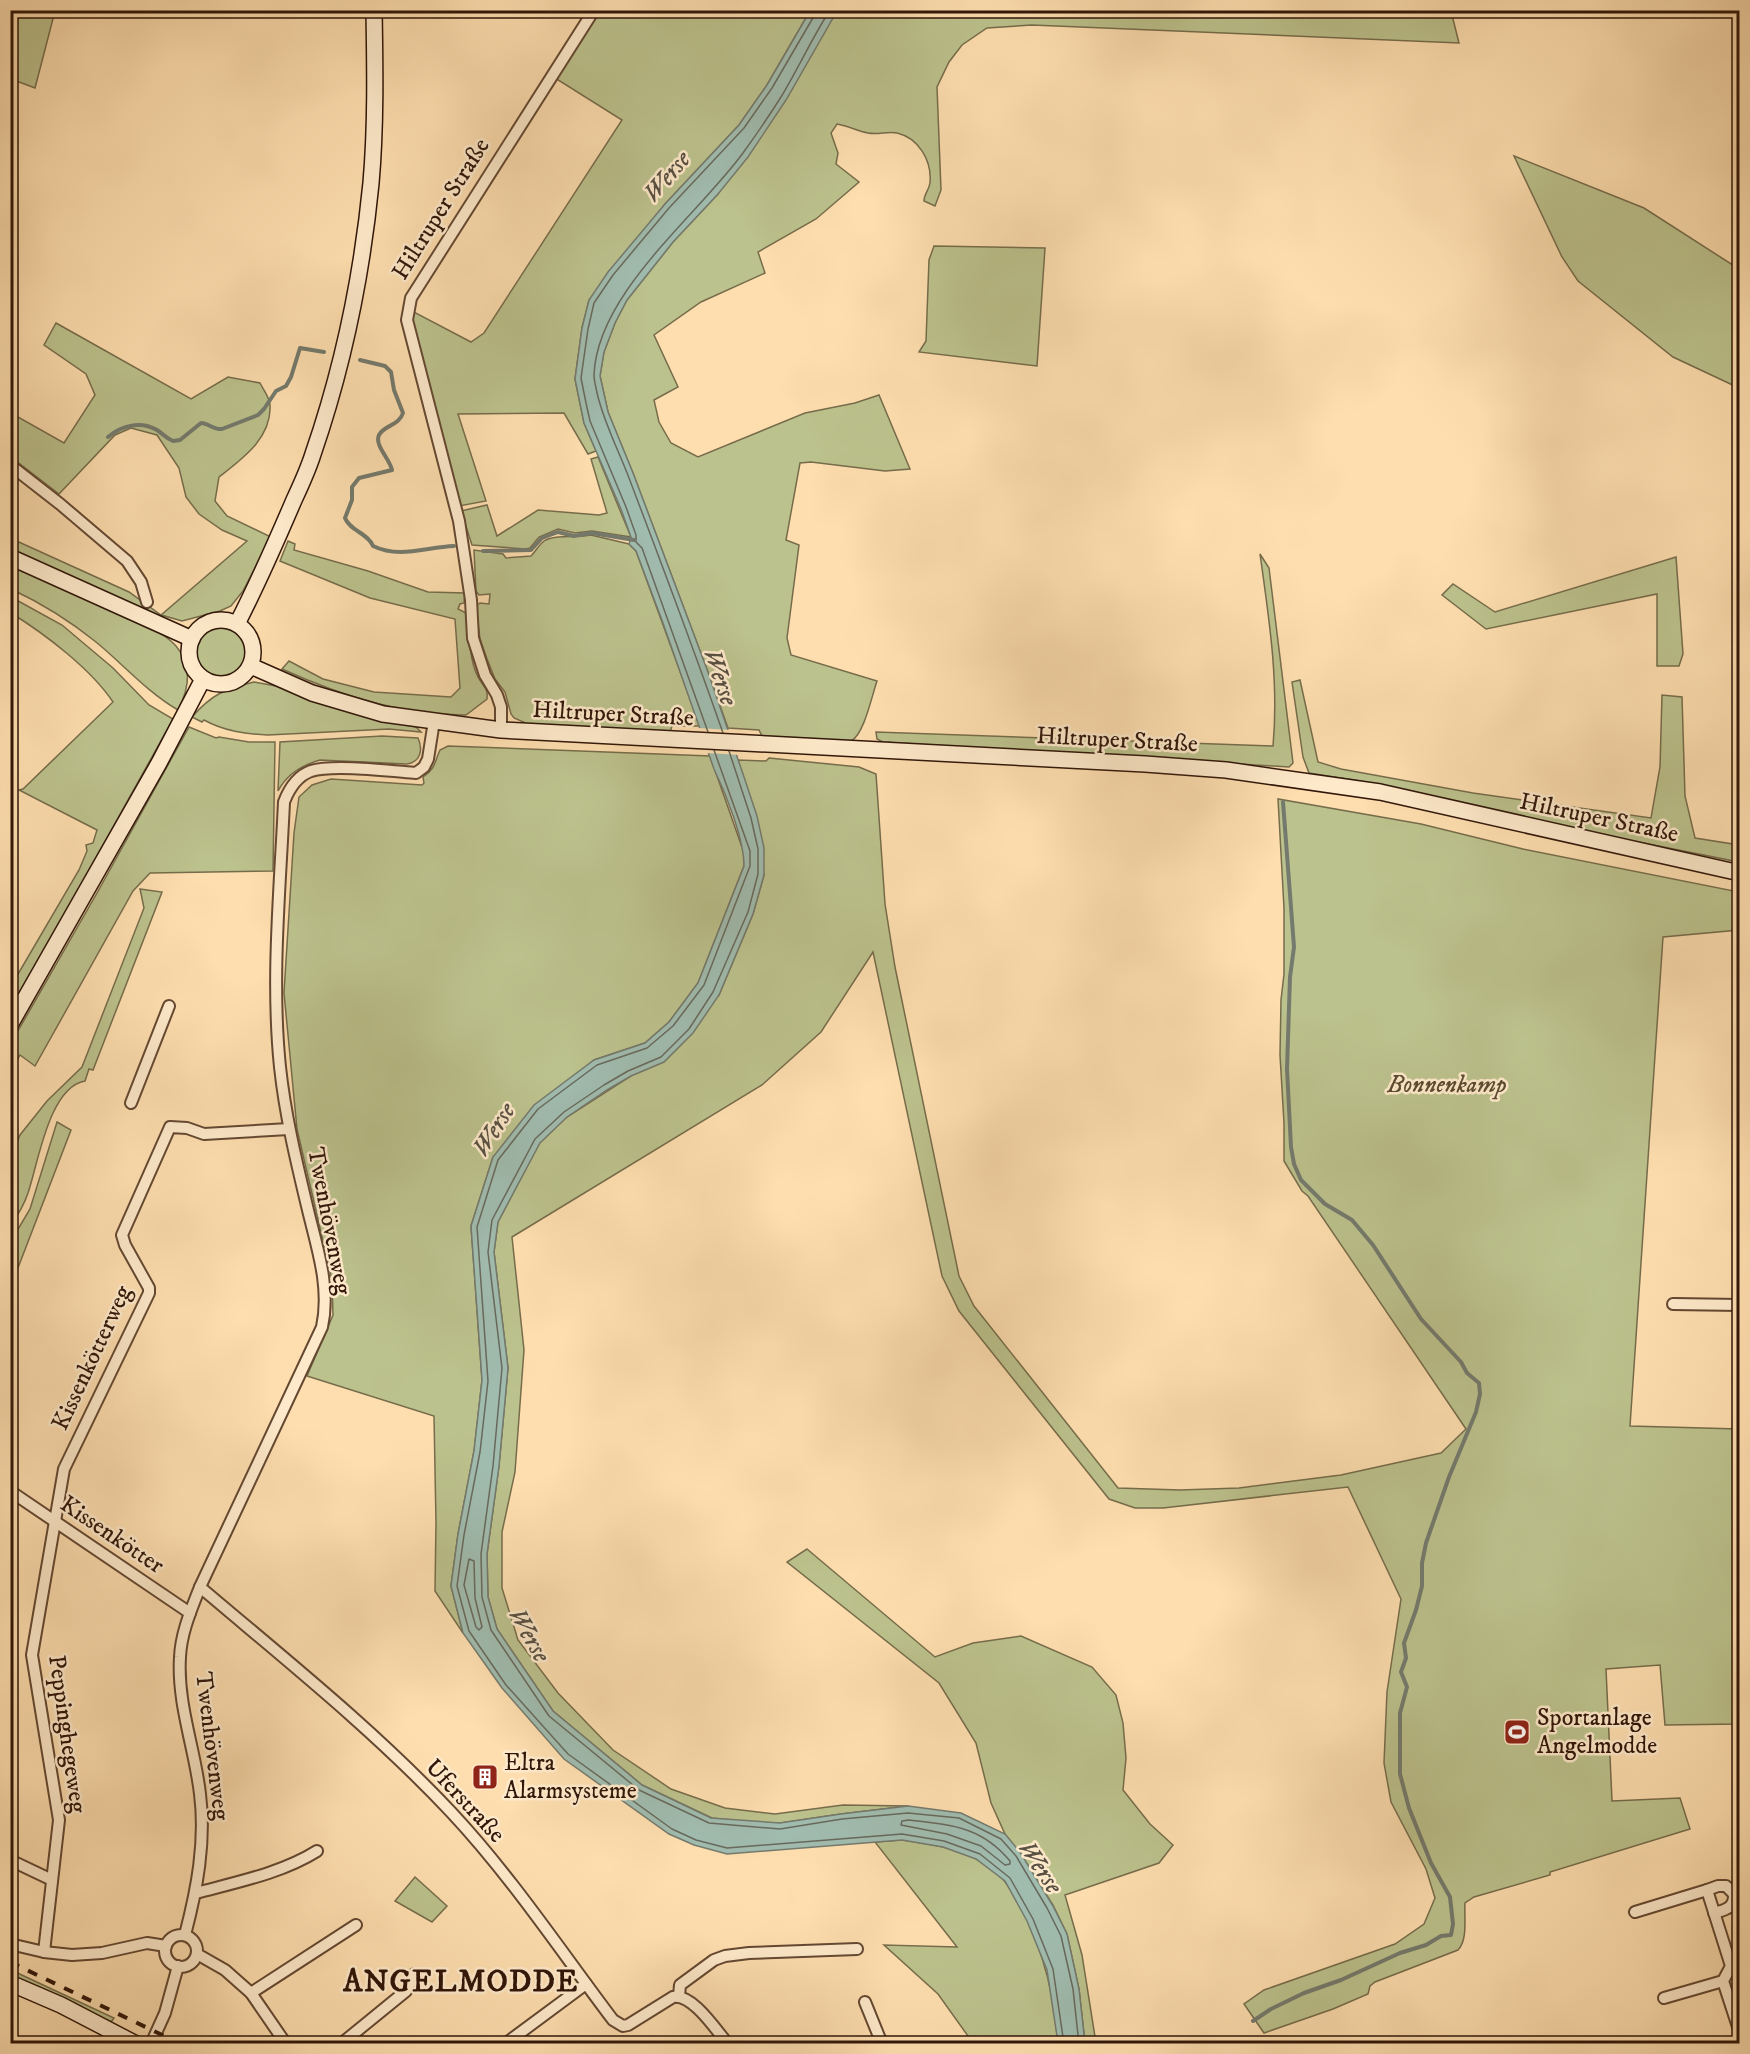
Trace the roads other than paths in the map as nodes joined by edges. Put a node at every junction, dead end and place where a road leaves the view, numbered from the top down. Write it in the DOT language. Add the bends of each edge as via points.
graph roads {
  1 [pos="374,10"];
  2 [pos="594,10"];
  3 [pos="10,465"];
  4 [pos="10,556"];
  5 [pos="147,602"];
  6 [pos="237,624"];
  7 [pos="192,639"];
  8 [pos="251,666"];
  9 [pos="203,679"];
  10 [pos="434,721"];
  11 [pos="501,730"];
  12 [pos="1720,867"];
  13 [pos="1740,868"];
  14 [pos="1740,873"];
  15 [pos="169,1006"];
  16 [pos="10,1025"];
  17 [pos="131,1103"];
  18 [pos="289,1129"];
  19 [pos="1673,1304"];
  20 [pos="1740,1305"];
  21 [pos="10,1491"];
  22 [pos="56,1522"];
  23 [pos="200,1587"];
  24 [pos="190,1613"];
  25 [pos="317,1851"];
  26 [pos="10,1860"];
  27 [pos="52,1880"];
  28 [pos="1707,1890"];
  29 [pos="196,1893"];
  30 [pos="1635,1912"];
  31 [pos="1714,1913"];
  32 [pos="356,1925"];
  33 [pos="185,1935"];
  34 [pos="10,1944"];
  35 [pos="166,1946"];
  36 [pos="857,1949"];
  37 [pos="44,1952"];
  38 [pos="197,1954"];
  39 [pos="178,1966"];
  40 [pos="414,1974"];
  41 [pos="1723,1981"];
  42 [pos="10,1983"];
  43 [pos="586,1984"];
  44 [pos="250,1993"];
  45 [pos="679,1996"];
  46 [pos="1664,1998"];
  47 [pos="865,2002"];
  48 [pos="1740,2033"];
  49 [pos="136,2043"];
  50 [pos="151,2043"];
  51 [pos="286,2043"];
  52 [pos="341,2043"];
  53 [pos="504,2043"];
  54 [pos="728,2043"];
  55 [pos="884,2043"];
  1 -- 6 [label="street" via="371,182 354,300 313,455"];
  2 -- 11 [label="street, Hiltruper Straße" via="411,298 407,320 459,521 473,638 485,675 498,696"];
  3 -- 5 [label="street" via="127,561 141,582"];
  4 -- 7 [label="street"];
  6 -- 7 [label="street" via="209,622"];
  6 -- 8 [label="street" via="251,640"];
  7 -- 9 [label="street" via="190,661"];
  8 -- 9 [label="street" via="235,681 224,684"];
  8 -- 10 [label="street, Hiltruper Straße" via="342,703"];
  9 -- 16 [label="street"];
  10 -- 11 [label="street, Hiltruper Straße"];
  10 -- 18 [label="street, Twenhövenweg" via="428,759 416,772 331,768 311,771 297,780 284,802 275,986"];
  11 -- 12 [label="street, Hiltruper Straße" via="1226,770 1380,792"];
  12 -- 13 [label="street, Hiltruper Straße"];
  12 -- 14 [label="street, Hiltruper Straße"];
  15 -- 17 [label="street"];
  18 -- 22 [label="street, Kissenkötterweg" via="204,1134 171,1127 122,1234 149,1293 64,1469"];
  18 -- 23 [label="street, Twenhövenweg" via="325,1282 326,1311"];
  19 -- 20 [label="street"];
  21 -- 22 [label="street, Kissenkötter"];
  22 -- 24 [label="street, Kissenkötter"];
  22 -- 27 [label="street, Peppinghegeweg" via="32,1655 59,1820"];
  23 -- 24 [label="street, Twenhövenweg"];
  23 -- 43 [label="street, Uferstraße" via="361,1724 451,1812"];
  24 -- 29 [label="street, Twenhövenweg" via="180,1657 181,1691 200,1795 202,1835"];
  25 -- 29 [label="street" via="303,1860"];
  26 -- 27 [label="street"];
  27 -- 37 [label="street, Peppinghegeweg"];
  28 -- 30 [label="street"];
  28 -- 31 [label="street"];
  28 -- 31 [label="street" via="1726,1886 1734,1894 1729,1908"];
  29 -- 33 [label="street, Twenhövenweg"];
  31 -- 41 [label="street" via="1731,1966"];
  32 -- 44 [label="street"];
  33 -- 35 [label="street" via="176,1936"];
  33 -- 38 [label="street" via="194,1940"];
  34 -- 37 [label="street"];
  35 -- 37 [label="street" via="147,1943 72,1955"];
  35 -- 39 [label="street" via="168,1960"];
  36 -- 45 [label="street, Uferstraße" via="725,1956 680,1985"];
  38 -- 39 [label="street" via="190,1964"];
  38 -- 44 [label="street" via="225,1970"];
  39 -- 50 [label="street" via="165,2013"];
  40 -- 52 [label="street" via="406,1991"];
  41 -- 46 [label="street"];
  41 -- 48 [label="street"];
  42 -- 49 [label="street"];
  43 -- 45 [label="street, Uferstraße" via="623,2026"];
  43 -- 53 [label="street"];
  44 -- 51 [label="street"];
  45 -- 54 [label="street" via="694,2005"];
  47 -- 55 [label="street"];
}
